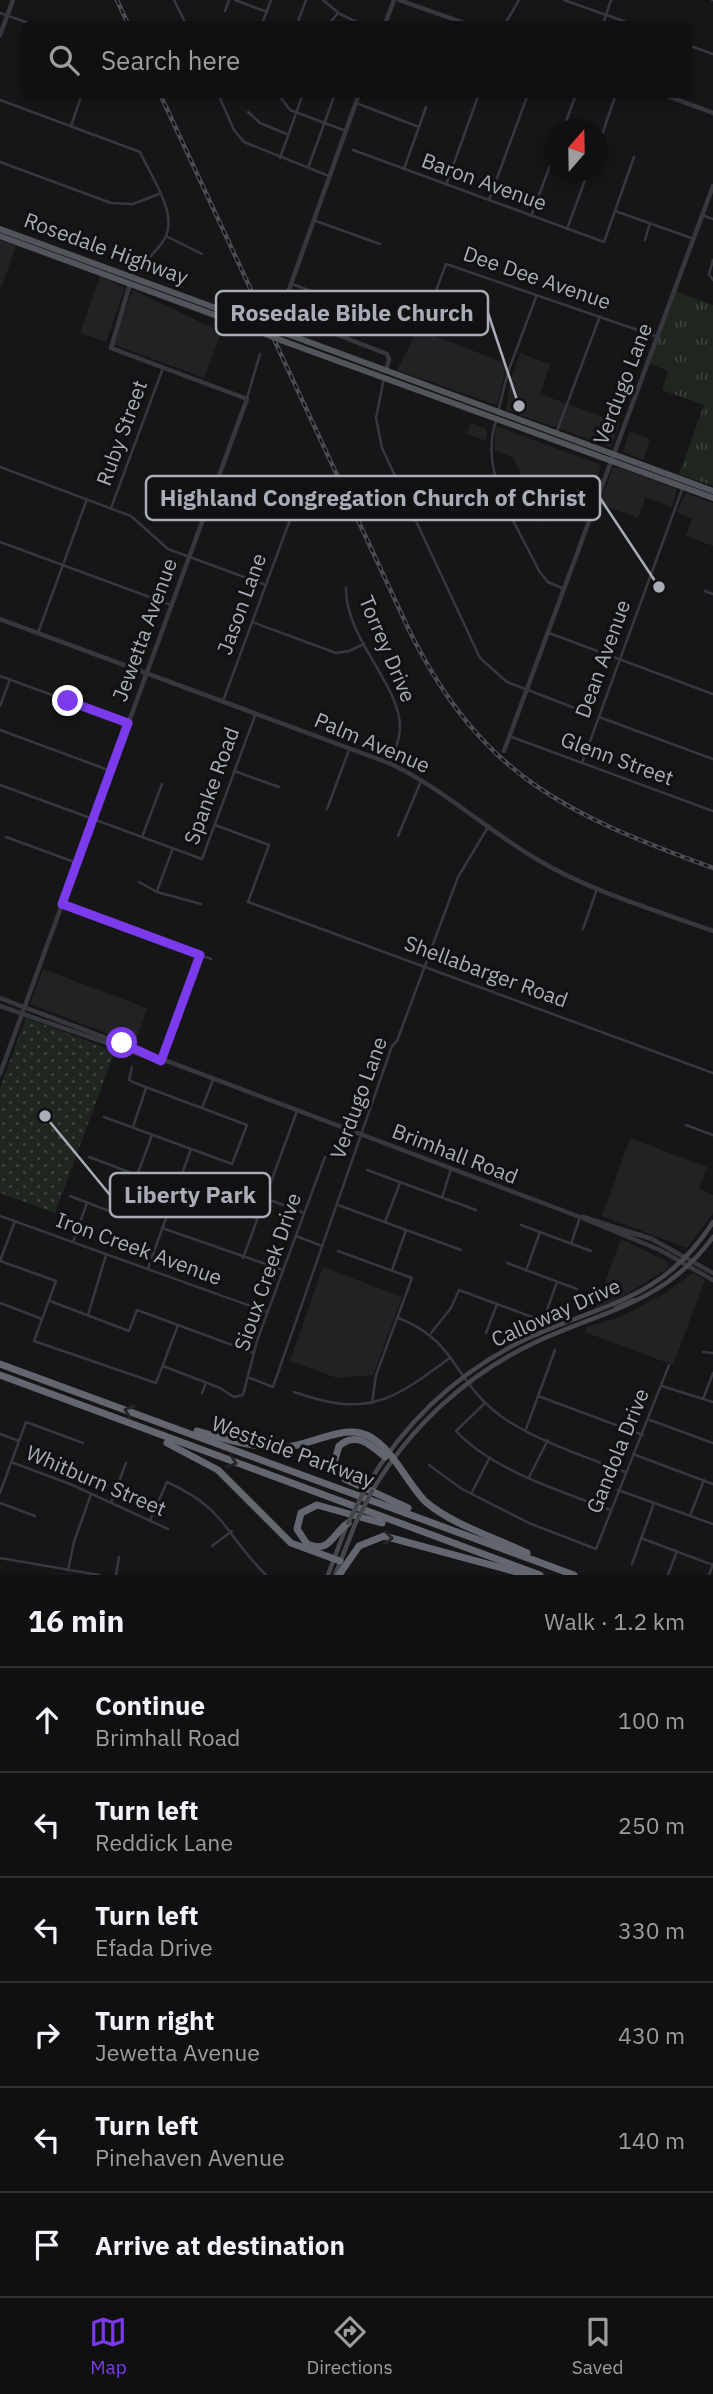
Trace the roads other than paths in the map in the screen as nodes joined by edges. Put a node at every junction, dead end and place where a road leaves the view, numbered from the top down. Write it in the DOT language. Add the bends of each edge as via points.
graph roads {
  1 [pos="13,0"];
  2 [pos="174,0"];
  3 [pos="229,0"];
  4 [pos="235,0"];
  5 [pos="271,0"];
  6 [pos="306,0"];
  7 [pos="323,0"];
  8 [pos="397,0"];
  9 [pos="519,0"];
  10 [pos="564,0"];
  11 [pos="611,0"];
  12 [pos="225,12"];
  13 [pos="267,12"];
  14 [pos="0,13"];
  15 [pos="338,13"];
  16 [pos="606,15"];
  17 [pos="7,16"];
  18 [pos="22,21"];
  19 [pos="184,21"];
  20 [pos="263,21"];
  21 [pos="298,21"];
  22 [pos="331,21"];
  23 [pos="355,21"];
  24 [pos="386,21"];
  25 [pos="458,21"];
  26 [pos="507,21"];
  27 [pos="604,21"];
  28 [pos="623,21"];
  29 [pos="0,35"];
  30 [pos="692,46"];
  31 [pos="713,54"];
  32 [pos="81,98"];
  33 [pos="220,98"];
  34 [pos="280,98"];
  35 [pos="302,98"];
  36 [pos="334,98"];
  37 [pos="358,98"];
  38 [pos="478,98"];
  39 [pos="527,98"];
  40 [pos="575,98"];
  41 [pos="615,98"];
  42 [pos="673,98"];
  43 [pos="0,100"];
  44 [pos="356,103"];
  45 [pos="426,107"];
  46 [pos="248,112"];
  47 [pos="297,113"];
  48 [pos="713,113"];
  49 [pos="567,119"];
  50 [pos="607,119"];
  51 [pos="325,123"];
  52 [pos="71,126"];
  53 [pos="419,127"];
  54 [pos="346,131"];
  55 [pos="289,135"];
  56 [pos="353,150"];
  57 [pos="634,157"];
  58 [pos="280,158"];
  59 [pos="0,162"];
  60 [pos="308,168"];
  61 [pos="404,169"];
  62 [pos="329,176"];
  63 [pos="545,178"];
  64 [pos="584,182"];
  65 [pos="446,185"];
  66 [pos="713,186"];
  67 [pos="159,194"];
  68 [pos="489,201"];
  69 [pos="615,211"];
  70 [pos="702,215"];
  71 [pos="531,216"];
  72 [pos="713,219"];
  73 [pos="313,220"];
  74 [pos="650,223"];
  75 [pos="567,229"];
  76 [pos="0,232"];
  77 [pos="166,236"];
  78 [pos="694,239"];
  79 [pos="645,240"];
  80 [pos="380,244"];
  81 [pos="202,254"];
  82 [pos="713,260"];
  83 [pos="131,280"];
  84 [pos="713,280"];
  85 [pos="289,283"];
  86 [pos="536,297"];
  87 [pos="600,316"];
  88 [pos="658,337"];
  89 [pos="260,354"];
  90 [pos="163,368"];
  91 [pos="385,374"];
  92 [pos="247,399"];
  93 [pos="497,415"];
  94 [pos="555,436"];
  95 [pos="612,457"];
  96 [pos="0,467"];
  97 [pos="646,473"];
  98 [pos="673,477"];
  99 [pos="683,487"];
  100 [pos="713,494"];
  101 [pos="87,499"];
  102 [pos="111,508"];
  103 [pos="291,517"];
  104 [pos="0,542"];
  105 [pos="189,557"];
  106 [pos="63,565"];
  107 [pos="266,585"];
  108 [pos="346,588"];
  109 [pos="564,589"];
  110 [pos="705,591"];
  111 [pos="713,594"];
  112 [pos="172,605"];
  113 [pos="0,619"];
  114 [pos="252,622"];
  115 [pos="38,633"];
  116 [pos="547,633"];
  117 [pos="364,645"];
  118 [pos="620,660"];
  119 [pos="147,672"];
  120 [pos="0,676"];
  121 [pos="10,679"];
  122 [pos="526,690"];
  123 [pos="713,694"];
  124 [pos="223,701"];
  125 [pos="0,706"];
  126 [pos="585,712"];
  127 [pos="256,713"];
  128 [pos="599,717"];
  129 [pos="128,723"];
  130 [pos="0,730"];
  131 [pos="509,736"];
  132 [pos="350,747"];
  133 [pos="504,751"];
  134 [pos="713,759"];
  135 [pos="389,763"];
  136 [pos="582,763"];
  137 [pos="111,771"];
  138 [pos="234,771"];
  139 [pos="422,779"];
  140 [pos="162,784"];
  141 [pos="0,785"];
  142 [pos="279,788"];
  143 [pos="327,809"];
  144 [pos="713,811"];
  145 [pos="93,819"];
  146 [pos="215,825"];
  147 [pos="489,826"];
  148 [pos="398,836"];
  149 [pos="6,837"];
  150 [pos="142,837"];
  151 [pos="173,848"];
  152 [pos="77,863"];
  153 [pos="139,882"];
  154 [pos="597,888"];
  155 [pos="157,892"];
  156 [pos="62,904"];
  157 [pos="201,904"];
  158 [pos="583,929"];
  159 [pos="713,931"];
  160 [pos="200,955"];
  161 [pos="211,959"];
  162 [pos="425,967"];
  163 [pos="0,998"];
  164 [pos="0,1006"];
  165 [pos="24,1006"];
  166 [pos="21,1014"];
  167 [pos="65,1029"];
  168 [pos="96,1033"];
  169 [pos="105,1044"];
  170 [pos="133,1048"];
  171 [pos="161,1061"];
  172 [pos="132,1068"];
  173 [pos="713,1073"];
  174 [pos="0,1074"];
  175 [pos="213,1080"];
  176 [pos="146,1087"];
  177 [pos="202,1108"];
  178 [pos="297,1111"];
  179 [pos="104,1117"];
  180 [pos="686,1125"];
  181 [pos="133,1128"];
  182 [pos="152,1135"];
  183 [pos="361,1135"];
  184 [pos="713,1135"];
  185 [pos="191,1149"];
  186 [pos="89,1157"];
  187 [pos="325,1157"];
  188 [pos="368,1170"];
  189 [pos="451,1170"];
  190 [pos="137,1175"];
  191 [pos="400,1182"];
  192 [pos="177,1189"];
  193 [pos="70,1196"];
  194 [pos="265,1198"];
  195 [pos="442,1198"];
  196 [pos="87,1203"];
  197 [pos="338,1205"];
  198 [pos="476,1210"];
  199 [pos="304,1213"];
  200 [pos="0,1216"];
  201 [pos="580,1217"];
  202 [pos="257,1218"];
  203 [pos="15,1221"];
  204 [pos="385,1222"];
  205 [pos="713,1222"];
  206 [pos="521,1225"];
  207 [pos="162,1228"];
  208 [pos="406,1230"];
  209 [pos="608,1230"];
  210 [pos="540,1232"];
  211 [pos="642,1234"];
  212 [pos="296,1236"];
  213 [pos="713,1237"];
  214 [pos="72,1242"];
  215 [pos="572,1244"];
  216 [pos="323,1246"];
  217 [pos="461,1250"];
  218 [pos="338,1251"];
  219 [pos="591,1251"];
  220 [pos="106,1255"];
  221 [pos="687,1257"];
  222 [pos="243,1258"];
  223 [pos="0,1261"];
  224 [pos="693,1261"];
  225 [pos="681,1262"];
  226 [pos="507,1263"];
  227 [pos="688,1266"];
  228 [pos="148,1268"];
  229 [pos="283,1269"];
  230 [pos="391,1270"];
  231 [pos="526,1270"];
  232 [pos="713,1273"];
  233 [pos="713,1280"];
  234 [pos="557,1282"];
  235 [pos="577,1289"];
  236 [pos="49,1301"];
  237 [pos="497,1304"];
  238 [pos="0,1305"];
  239 [pos="611,1310"];
  240 [pos="268,1312"];
  241 [pos="88,1315"];
  242 [pos="398,1318"];
  243 [pos="42,1319"];
  244 [pos="178,1325"];
  245 [pos="486,1333"];
  246 [pos="431,1334"];
  247 [pos="555,1350"];
  248 [pos="703,1352"];
  249 [pos="254,1353"];
  250 [pos="713,1353"];
  251 [pos="451,1357"];
  252 [pos="0,1364"];
  253 [pos="669,1365"];
  254 [pos="163,1366"];
  255 [pos="713,1373"];
  256 [pos="0,1375"];
  257 [pos="465,1375"];
  258 [pos="250,1378"];
  259 [pos="206,1382"];
  260 [pos="470,1382"];
  261 [pos="662,1386"];
  262 [pos="294,1392"];
  263 [pos="202,1393"];
  264 [pos="538,1396"];
  265 [pos="704,1399"];
  266 [pos="713,1402"];
  267 [pos="372,1403"];
  268 [pos="485,1403"];
  269 [pos="154,1420"];
  270 [pos="650,1420"];
  271 [pos="526,1429"];
  272 [pos="145,1431"];
  273 [pos="0,1434"];
  274 [pos="643,1434"];
  275 [pos="548,1440"];
  276 [pos="19,1441"];
  277 [pos="83,1443"];
  278 [pos="713,1443"];
  279 [pos="633,1454"];
  280 [pos="388,1457"];
  281 [pos="490,1457"];
  282 [pos="11,1462"];
  283 [pos="126,1463"];
  284 [pos="429,1465"];
  285 [pos="625,1472"];
  286 [pos="529,1477"];
  287 [pos="704,1480"];
  288 [pos="713,1483"];
  289 [pos="618,1490"];
  290 [pos="0,1493"];
  291 [pos="92,1493"];
  292 [pos="471,1494"];
  293 [pos="0,1503"];
  294 [pos="111,1503"];
  295 [pos="654,1503"];
  296 [pos="611,1510"];
  297 [pos="36,1516"];
  298 [pos="690,1516"];
  299 [pos="150,1520"];
  300 [pos="352,1522"];
  301 [pos="713,1524"];
  302 [pos="168,1529"];
  303 [pos="232,1531"];
  304 [pos="469,1535"];
  305 [pos="641,1538"];
  306 [pos="212,1546"];
  307 [pos="471,1549"];
  308 [pos="677,1551"];
  309 [pos="120,1557"];
  310 [pos="0,1558"];
  311 [pos="337,1561"];
  312 [pos="632,1564"];
  313 [pos="713,1565"];
  314 [pos="68,1570"];
  315 [pos="562,1570"];
  316 [pos="99,1575"];
  317 [pos="116,1575"];
  318 [pos="266,1575"];
  319 [pos="328,1575"];
  320 [pos="337,1575"];
  321 [pos="529,1575"];
  322 [pos="540,1575"];
  323 [pos="574,1575"];
  324 [pos="668,1575"];
  325 [pos="709,1575"];
  1 -- 17 [label="street"];
  2 -- 19 [label="street"];
  3 -- 12 [label="street"];
  4 -- 13 [label="street"];
  5 -- 13 [label="street"];
  6 -- 21 [label="street"];
  7 -- 15 [label="street"];
  8 -- 24 [label="street"];
  8 -- 25 [label="street"];
  9 -- 26 [label="street"];
  10 -- 16 [label="street"];
  11 -- 16 [label="street"];
  13 -- 20 [label="street"];
  14 -- 17 [label="street"];
  15 -- 22 [label="street"];
  15 -- 23 [label="street"];
  16 -- 27 [label="street"];
  16 -- 28 [label="street"];
  17 -- 18 [label="street"];
  17 -- 29 [label="street"];
  30 -- 31 [label="street"];
  32 -- 52 [label="street"];
  33 -- 58 [label="street" via="240,138"];
  34 -- 47 [label="street"];
  35 -- 47 [label="street"];
  36 -- 51 [label="street"];
  37 -- 44 [label="street"];
  38 -- 65 [label="street"];
  39 -- 68 [label="street"];
  40 -- 49 [label="street"];
  41 -- 50 [label="street"];
  42 -- 48 [label="street"];
  43 -- 52 [label="street"];
  44 -- 53 [label="street"];
  44 -- 54 [label="street"];
  45 -- 53 [label="street"];
  46 -- 55 [label="street" via="260,123"];
  47 -- 51 [label="street"];
  47 -- 55 [label="street"];
  51 -- 54 [label="street"];
  51 -- 60 [label="street"];
  52 -- 67 [label="street" via="140,152"];
  53 -- 61 [label="street"];
  54 -- 62 [label="street"];
  55 -- 58 [label="street"];
  56 -- 61 [label="street, Baron Avenue"];
  57 -- 69 [label="street"];
  58 -- 60 [label="street"];
  59 -- 67 [label="street" via="111,203 133,204"];
  60 -- 62 [label="street"];
  61 -- 65 [label="street, Baron Avenue"];
  62 -- 73 [label="street"];
  63 -- 71 [label="street"];
  64 -- 75 [label="street"];
  65 -- 68 [label="street, Baron Avenue"];
  66 -- 70 [label="street, Verdugo Lane"];
  67 -- 77 [label="street" via="169,216"];
  68 -- 71 [label="street, Baron Avenue"];
  69 -- 74 [label="street"];
  69 -- 75 [label="street, Baron Avenue" via="604,242"];
  70 -- 72 [label="street"];
  70 -- 78 [label="street, Verdugo Lane"];
  71 -- 75 [label="street, Baron Avenue"];
  73 -- 80 [label="street"];
  73 -- 85 [label="street"];
  74 -- 78 [label="street"];
  74 -- 79 [label="street"];
  76 -- 83 [label="main road, Rosedale Highway"];
  76 -- 83 [label="main road, Rosedale Highway" via="88,268"];
  77 -- 81 [label="street"];
  77 -- 83 [label="street"];
  78 -- 88 [label="street, Verdugo Lane"];
  82 -- 84 [label="street" via="709,274"];
  83 -- 90 [label="street" via="111,348"];
  83 -- 91 [label="main road, Rosedale Highway, bridge" via="279,331"];
  83 -- 91 [label="main road, Rosedale Highway, bridge" via="283,341"];
  85 -- 86 [label="street, Dee Dee Avenue" via="421,331 446,264"];
  85 -- 91 [label="street" via="286,302 296,317 385,353 389,359"];
  86 -- 87 [label="street, Dee Dee Avenue"];
  86 -- 93 [label="street"];
  87 -- 88 [label="street, Dee Dee Avenue"];
  87 -- 94 [label="street"];
  88 -- 95 [label="street, Verdugo Lane"];
  89 -- 92 [label="street, Jewetta Avenue"];
  90 -- 92 [label="street"];
  90 -- 102 [label="street, Ruby Street"];
  91 -- 93 [label="main road, Rosedale Highway"];
  91 -- 93 [label="main road, Rosedale Highway"];
  91 -- 122 [label="street" via="376,410 382,448 476,651 495,674"];
  92 -- 105 [label="street, Jewetta Avenue"];
  93 -- 94 [label="main road, Rosedale Highway"];
  93 -- 94 [label="main road, Rosedale Highway"];
  93 -- 109 [label="street" via="489,449 494,475 539,572"];
  94 -- 95 [label="main road, Rosedale Highway"];
  95 -- 97 [label="main road, Rosedale Highway"];
  95 -- 98 [label="main road, Rosedale Highway"];
  95 -- 109 [label="street, Verdugo Lane"];
  96 -- 101 [label="street"];
  97 -- 98 [label="main road"];
  97 -- 99 [label="main road, Rosedale Highway"];
  98 -- 100 [label="main road, Rosedale Highway"];
  99 -- 100 [label="main road, Rosedale Highway"];
  99 -- 118 [label="street, Dean Avenue"];
  101 -- 102 [label="street"];
  101 -- 106 [label="street"];
  102 -- 105 [label="street" via="141,521 164,547"];
  103 -- 107 [label="street, Jason Lane"];
  104 -- 106 [label="street"];
  105 -- 107 [label="street"];
  105 -- 112 [label="street, Jewetta Avenue"];
  106 -- 112 [label="street"];
  106 -- 115 [label="street"];
  107 -- 114 [label="street, Jason Lane"];
  108 -- 117 [label="street, Torrey Drive" via="347,607"];
  109 -- 116 [label="street, Verdugo Lane"];
  110 -- 111 [label="street"];
  112 -- 119 [label="street, Jewetta Avenue"];
  113 -- 115 [label="street, Palm Avenue"];
  114 -- 117 [label="street" via="335,653"];
  114 -- 124 [label="street, Jason Lane"];
  115 -- 119 [label="street, Palm Avenue"];
  116 -- 118 [label="street"];
  116 -- 122 [label="street, Verdugo Lane"];
  117 -- 135 [label="street, Torrey Drive" via="399,717 400,735"];
  118 -- 123 [label="street"];
  118 -- 128 [label="street, Dean Avenue"];
  119 -- 124 [label="street, Palm Avenue"];
  119 -- 129 [label="street, Jewetta Avenue"];
  120 -- 121 [label="street"];
  121 -- 125 [label="street"];
  121 -- 129 [label="street"];
  122 -- 126 [label="street"];
  122 -- 131 [label="street, Verdugo Lane"];
  124 -- 127 [label="street, Palm Avenue"];
  127 -- 132 [label="street, Palm Avenue"];
  127 -- 138 [label="street, Spanke Road"];
  128 -- 134 [label="street"];
  128 -- 136 [label="street, Dean Avenue"];
  129 -- 137 [label="street, Jewetta Avenue"];
  130 -- 137 [label="street"];
  131 -- 133 [label="street, Verdugo Lane"];
  131 -- 136 [label="street, Glenn Street"];
  132 -- 135 [label="street, Palm Avenue"];
  132 -- 143 [label="street"];
  135 -- 139 [label="street, Palm Avenue"];
  136 -- 144 [label="street, Glenn Street"];
  137 -- 145 [label="street, Jewetta Avenue"];
  138 -- 142 [label="street"];
  138 -- 146 [label="street, Spanke Road"];
  139 -- 147 [label="street, Palm Avenue"];
  139 -- 148 [label="street"];
  140 -- 150 [label="street"];
  141 -- 145 [label="street"];
  145 -- 150 [label="street"];
  145 -- 152 [label="street, Jewetta Avenue"];
  146 -- 151 [label="street, Spanke Road" via="202,859"];
  146 -- 162 [label="street, Shellabarger Road" via="269,845 248,902"];
  147 -- 154 [label="street, Palm Avenue" via="536,859"];
  147 -- 162 [label="street, Verdugo Lane" via="462,866"];
  149 -- 152 [label="street"];
  150 -- 151 [label="street"];
  151 -- 155 [label="street"];
  152 -- 156 [label="street, Jewetta Avenue"];
  153 -- 155 [label="street"];
  154 -- 158 [label="street"];
  154 -- 159 [label="street, Palm Avenue"];
  155 -- 157 [label="street"];
  156 -- 160 [label="street"];
  156 -- 165 [label="street, Jewetta Avenue"];
  160 -- 161 [label="street"];
  160 -- 171 [label="street"];
  162 -- 173 [label="street, Shellabarger Road"];
  162 -- 183 [label="street, Verdugo Lane"];
  163 -- 165 [label="street, Brimhall Road"];
  164 -- 166 [label="street, Brimhall Road"];
  165 -- 166 [label="street, Jewetta Avenue"];
  165 -- 168 [label="street, Brimhall Road"];
  166 -- 167 [label="street, Brimhall Road"];
  166 -- 174 [label="street, Jewetta Avenue"];
  167 -- 168 [label="street"];
  167 -- 169 [label="street, Brimhall Road"];
  168 -- 170 [label="street, Brimhall Road"];
  169 -- 170 [label="street"];
  169 -- 171 [label="street, Brimhall Road"];
  170 -- 171 [label="street, Brimhall Road"];
  171 -- 175 [label="street, Brimhall Road"];
  172 -- 176 [label="street" via="129,1080"];
  175 -- 177 [label="street"];
  175 -- 178 [label="street, Brimhall Road"];
  176 -- 177 [label="street"];
  176 -- 181 [label="street"];
  177 -- 185 [label="street" via="247,1125 232,1164"];
  178 -- 183 [label="street, Brimhall Road"];
  178 -- 194 [label="street"];
  179 -- 181 [label="street"];
  180 -- 184 [label="street"];
  181 -- 182 [label="street"];
  182 -- 185 [label="street"];
  182 -- 190 [label="street"];
  183 -- 189 [label="street, Brimhall Road"];
  183 -- 197 [label="street, Verdugo Lane"];
  185 -- 192 [label="street"];
  186 -- 190 [label="street"];
  187 -- 199 [label="street, Sioux Creek Drive"];
  188 -- 191 [label="street"];
  189 -- 195 [label="street"];
  189 -- 201 [label="street, Brimhall Road"];
  190 -- 196 [label="street" via="122,1216"];
  191 -- 195 [label="street"];
  191 -- 204 [label="street"];
  192 -- 202 [label="street"];
  192 -- 207 [label="street"];
  193 -- 196 [label="street"];
  194 -- 199 [label="street"];
  194 -- 202 [label="street"];
  195 -- 198 [label="street"];
  196 -- 214 [label="street"];
  197 -- 204 [label="street"];
  197 -- 216 [label="street, Verdugo Lane"];
  199 -- 212 [label="street, Sioux Creek Drive"];
  200 -- 203 [label="street, Iron Creek Avenue"];
  201 -- 209 [label="street, Brimhall Road"];
  201 -- 211 [label="street, Brimhall Road"];
  201 -- 215 [label="street"];
  202 -- 222 [label="street"];
  203 -- 214 [label="street, Iron Creek Avenue"];
  203 -- 223 [label="street"];
  204 -- 208 [label="street"];
  205 -- 221 [label="main road, Calloway Drive"];
  206 -- 210 [label="street"];
  207 -- 222 [label="street"];
  207 -- 228 [label="street"];
  208 -- 217 [label="street"];
  208 -- 230 [label="street"];
  209 -- 211 [label="street"];
  209 -- 225 [label="street, Brimhall Road"];
  210 -- 215 [label="street"];
  210 -- 231 [label="street"];
  211 -- 221 [label="street, Brimhall Road"];
  212 -- 216 [label="street"];
  212 -- 229 [label="street, Sioux Creek Drive"];
  213 -- 224 [label="main road, Calloway Drive"];
  214 -- 220 [label="street, Iron Creek Avenue"];
  215 -- 219 [label="street"];
  216 -- 258 [label="street, Verdugo Lane" via="273,1387"];
  218 -- 230 [label="street"];
  220 -- 228 [label="street, Iron Creek Avenue"];
  220 -- 241 [label="street"];
  221 -- 224 [label="street, Brimhall Road"];
  221 -- 225 [label="main road, Calloway Drive"];
  222 -- 229 [label="street"];
  223 -- 236 [label="street" via="56,1281"];
  224 -- 227 [label="main road, Calloway Drive"];
  224 -- 232 [label="street, Brimhall Road"];
  225 -- 227 [label="street, Brimhall Road"];
  225 -- 239 [label="main road, Calloway Drive"];
  226 -- 231 [label="street"];
  227 -- 233 [label="street, Brimhall Road"];
  227 -- 239 [label="main road, Calloway Drive" via="650,1295"];
  228 -- 240 [label="street, Iron Creek Avenue"];
  229 -- 240 [label="street, Sioux Creek Drive"];
  230 -- 242 [label="street" via="412,1278"];
  231 -- 234 [label="street"];
  234 -- 235 [label="street"];
  234 -- 237 [label="street" via="543,1321"];
  236 -- 241 [label="street"];
  236 -- 243 [label="street"];
  237 -- 245 [label="street"];
  237 -- 246 [label="street" via="459,1290"];
  238 -- 243 [label="street"];
  239 -- 257 [label="main road, Calloway Drive" via="531,1337"];
  239 -- 260 [label="main road, Calloway Drive" via="527,1346"];
  240 -- 249 [label="street, Sioux Creek Drive"];
  241 -- 244 [label="street" via="129,1331 137,1310"];
  242 -- 246 [label="street"];
  242 -- 267 [label="street" via="374,1382"];
  243 -- 254 [label="street" via="34,1341 156,1383"];
  244 -- 249 [label="street"];
  244 -- 254 [label="street"];
  246 -- 251 [label="street"];
  247 -- 264 [label="street"];
  248 -- 250 [label="street"];
  249 -- 258 [label="street, Sioux Creek Drive"];
  251 -- 257 [label="street"];
  251 -- 267 [label="street" via="401,1394"];
  269 -- 252 [label="highway, Westside Parkway, one-way"];
  253 -- 261 [label="street, Gandola Drive"];
  254 -- 259 [label="street"];
  255 -- 265 [label="street"];
  256 -- 272 [label="highway, Westside Parkway"];
  257 -- 260 [label="street"];
  257 -- 280 [label="main road, Calloway Drive" via="439,1396"];
  258 -- 259 [label="street, Sioux Creek Drive" via="241,1397"];
  259 -- 263 [label="street"];
  260 -- 268 [label="street"];
  260 -- 280 [label="main road, Calloway Drive"];
  261 -- 265 [label="street"];
  261 -- 270 [label="street, Gandola Drive"];
  262 -- 267 [label="street" via="335,1404"];
  264 -- 271 [label="street"];
  264 -- 274 [label="street"];
  265 -- 266 [label="street"];
  268 -- 271 [label="street"];
  268 -- 281 [label="street" via="456,1431"];
  269 -- 280 [label="highway" via="266,1447 296,1446 357,1432 368,1436"];
  269 -- 304 [label="highway, Westside Parkway"];
  270 -- 274 [label="street, Gandola Drive"];
  270 -- 278 [label="street"];
  271 -- 275 [label="street"];
  272 -- 307 [label="highway, Westside Parkway, one-way"];
  272 -- 311 [label="highway" via="212,1466 287,1540"];
  273 -- 276 [label="street"];
  274 -- 279 [label="street, Gandola Drive"];
  275 -- 285 [label="street"];
  275 -- 286 [label="street"];
  276 -- 277 [label="street" via="26,1422"];
  276 -- 282 [label="street"];
  279 -- 285 [label="street, Gandola Drive"];
  279 -- 287 [label="street"];
  280 -- 300 [label="main road, Calloway Drive, bridge"];
  280 -- 300 [label="main road, Calloway Drive, bridge" via="373,1474"];
  280 -- 304 [label="highway" via="353,1439 339,1446 334,1463 345,1479"];
  280 -- 315 [label="highway" via="438,1511"];
  281 -- 286 [label="street"];
  281 -- 292 [label="street"];
  282 -- 290 [label="street"];
  282 -- 291 [label="street, Whitburn Street"];
  283 -- 294 [label="street"];
  284 -- 292 [label="street"];
  285 -- 289 [label="street, Gandola Drive"];
  286 -- 296 [label="street"];
  287 -- 288 [label="street"];
  287 -- 298 [label="street"];
  289 -- 295 [label="street"];
  289 -- 296 [label="street, Gandola Drive"];
  291 -- 294 [label="street, Whitburn Street"];
  291 -- 314 [label="street"];
  292 -- 296 [label="street, Gandola Drive" via="537,1527 596,1549"];
  293 -- 297 [label="street"];
  294 -- 299 [label="street, Whitburn Street"];
  295 -- 298 [label="street"];
  295 -- 305 [label="street"];
  298 -- 301 [label="street"];
  299 -- 302 [label="street, Whitburn Street"];
  299 -- 303 [label="street" via="167,1482 206,1503"];
  300 -- 307 [label="highway" via="331,1543 317,1548 301,1540 296,1526 304,1510 320,1505"];
  300 -- 311 [label="main road, Calloway Drive"];
  303 -- 306 [label="street"];
  303 -- 318 [label="street"];
  304 -- 315 [label="highway, Westside Parkway"];
  305 -- 308 [label="street"];
  305 -- 312 [label="street"];
  307 -- 322 [label="highway, Westside Parkway"];
  308 -- 313 [label="street"];
  308 -- 324 [label="street"];
  309 -- 317 [label="street"];
  310 -- 314 [label="street"];
  311 -- 319 [label="main road, Calloway Drive"];
  311 -- 320 [label="main road, Calloway Drive"];
  313 -- 325 [label="street"];
  314 -- 316 [label="street"];
  315 -- 323 [label="highway, Westside Parkway"];
  320 -- 321 [label="highway, one-way" via="356,1549 380,1536"];
}
